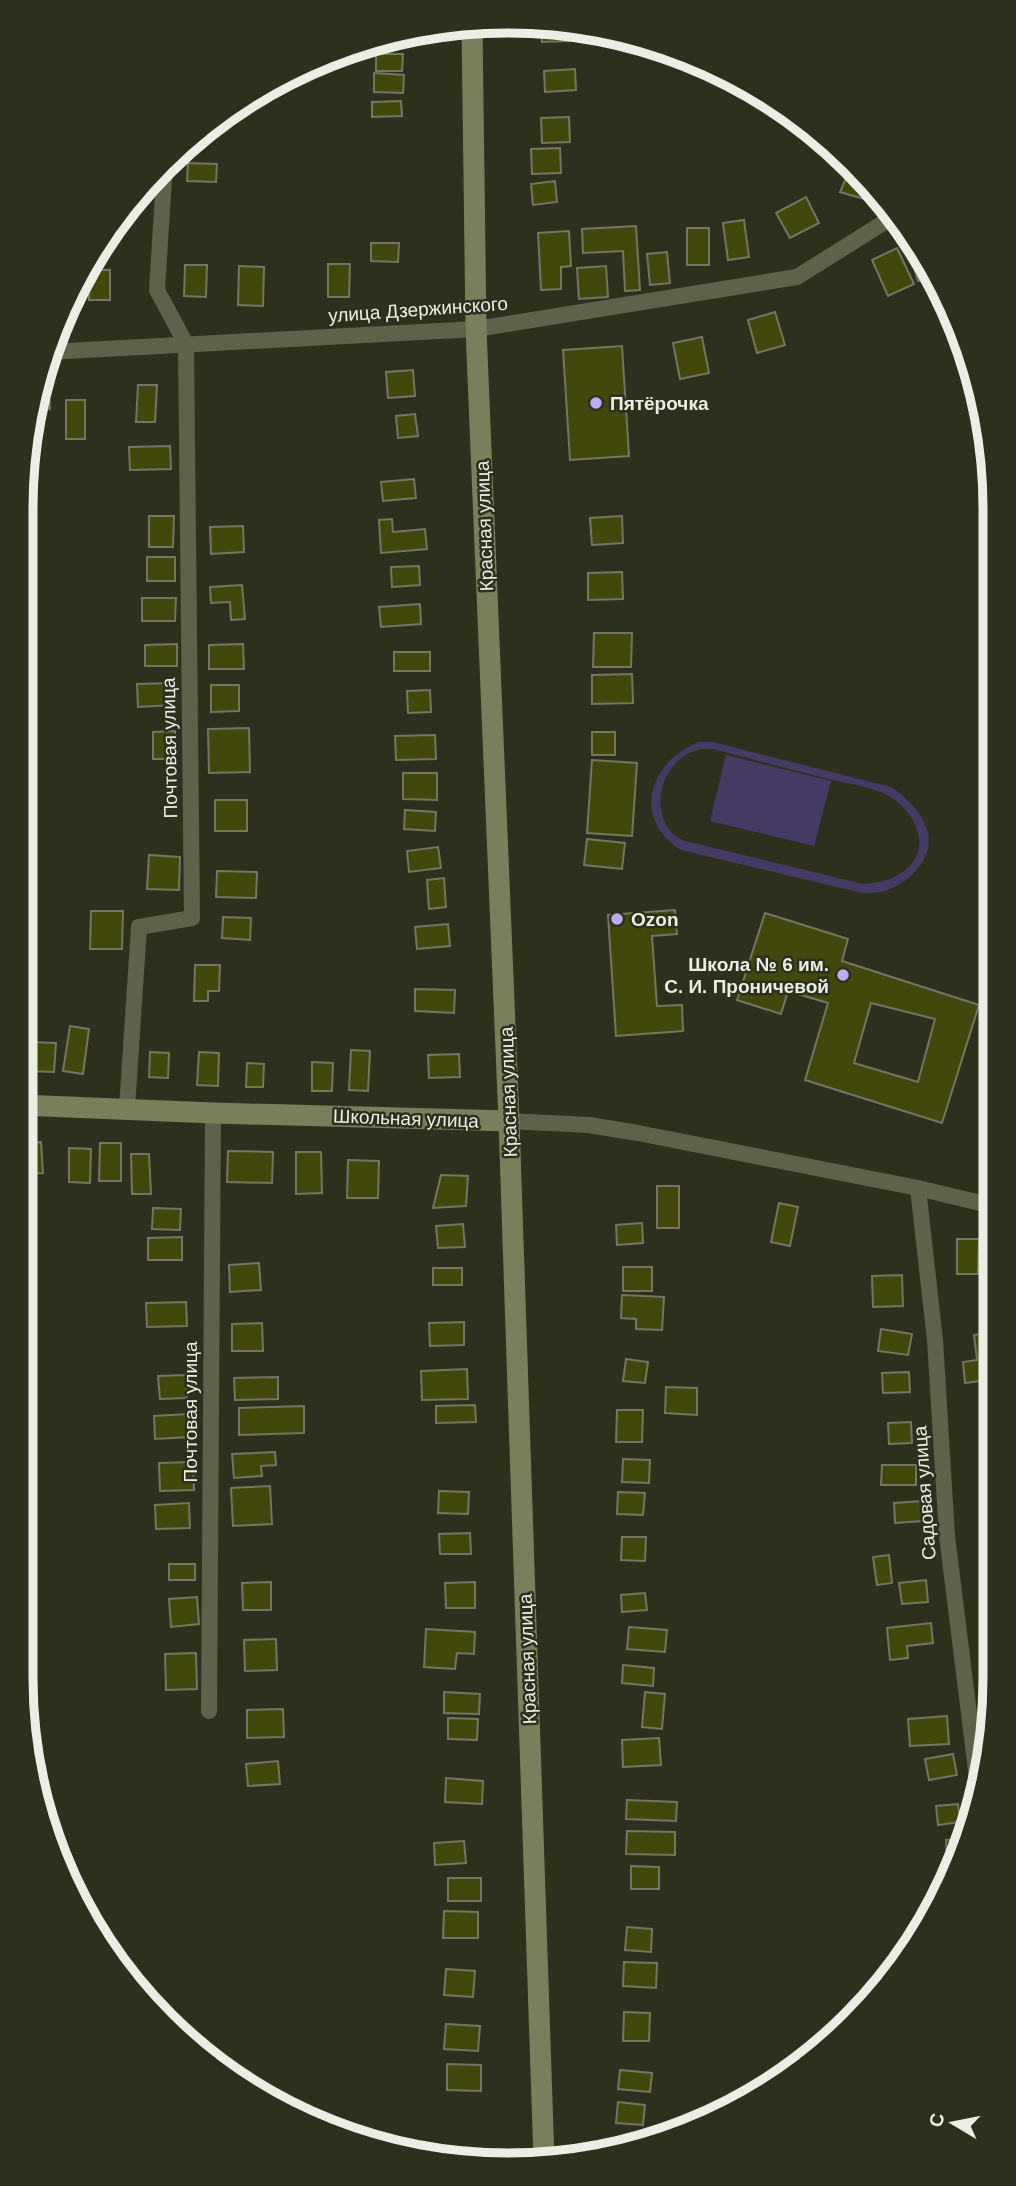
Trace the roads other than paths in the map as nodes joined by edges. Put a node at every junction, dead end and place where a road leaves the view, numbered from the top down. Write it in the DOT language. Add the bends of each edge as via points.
graph roads {
  1 [pos="472,34"];
  2 [pos="163,182"];
  3 [pos="886,221"];
  4 [pos="476,329"];
  5 [pos="186,344"];
  6 [pos="59,351"];
  7 [pos="33,1105"];
  8 [pos="127,1108"];
  9 [pos="213,1113"];
  10 [pos="509,1121"];
  11 [pos="918,1188"];
  12 [pos="983,1204"];
  13 [pos="209,1711"];
  14 [pos="975,1763"];
  15 [pos="544,2152"];
  1 -- 4 [label="main road, Красная улица"];
  2 -- 5 [label="street" via="157,290"];
  3 -- 4 [label="street, улица Дзержинского" via="797,277"];
  4 -- 5 [label="street, улица Дзержинского"];
  4 -- 10 [label="main road, Красная улица"];
  5 -- 6 [label="street, улица Дзержинского"];
  5 -- 8 [label="street, Почтовая улица" via="192,918 139,927"];
  7 -- 8 [label="main road, Школьная улица"];
  8 -- 9 [label="main road, Школьная улица"];
  9 -- 10 [label="main road, Школьная улица"];
  9 -- 13 [label="street, Почтовая улица"];
  10 -- 11 [label="street, Школьная улица" via="638,1133"];
  10 -- 15 [label="main road, Красная улица"];
  11 -- 12 [label="street, Школьная улица"];
  11 -- 14 [label="street, Садовая улица" via="935,1340 947,1536"];
}
